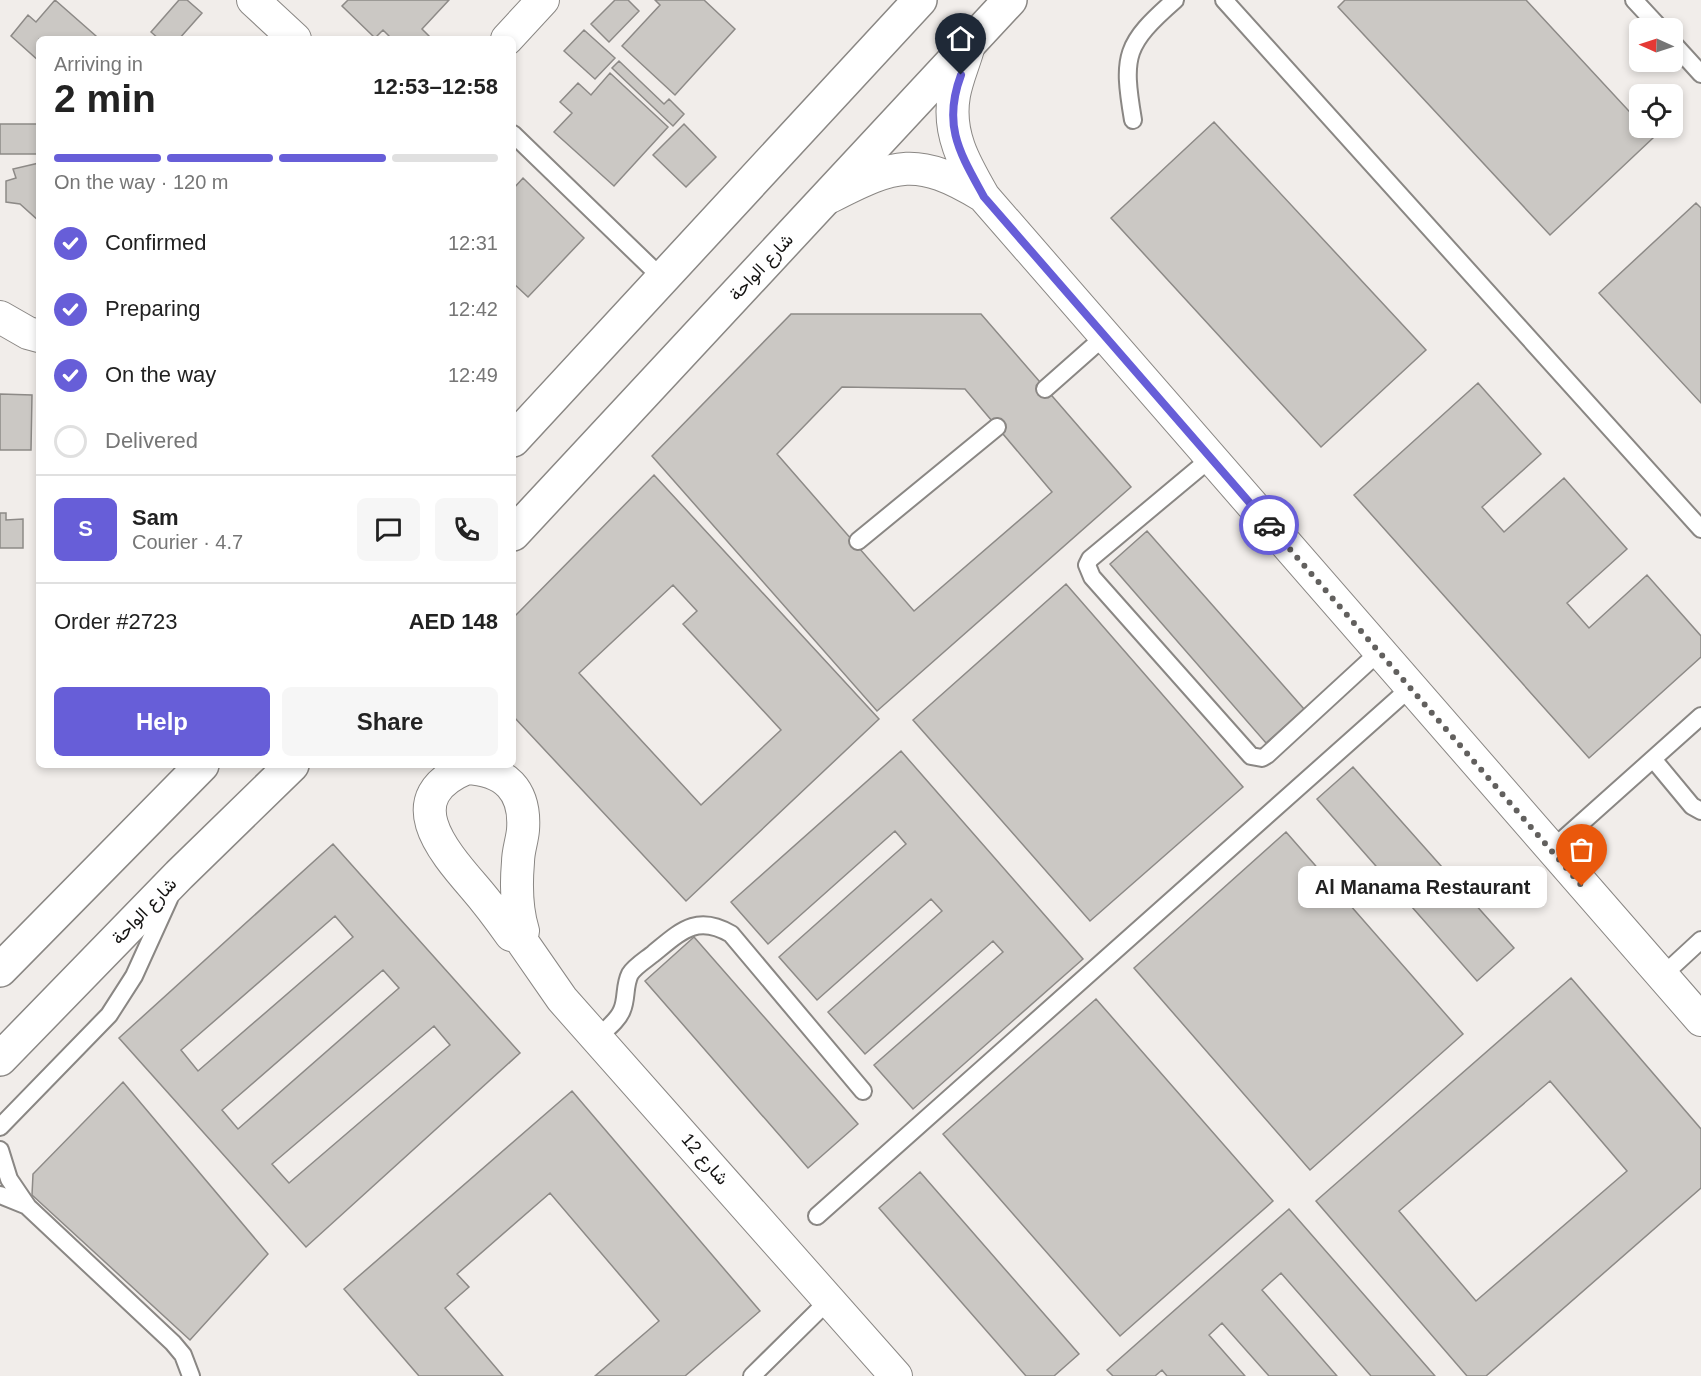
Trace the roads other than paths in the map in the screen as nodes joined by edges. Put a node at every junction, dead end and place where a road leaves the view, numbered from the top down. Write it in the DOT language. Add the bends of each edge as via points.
graph roads {
  1 [pos="253,0"];
  2 [pos="543,0"];
  3 [pos="920,0"];
  4 [pos="1010,0"];
  5 [pos="1174,0"];
  6 [pos="1224,0"];
  7 [pos="1634,0"];
  8 [pos="1651,18"];
  9 [pos="293,36"];
  10 [pos="510,36"];
  11 [pos="969,45"];
  12 [pos="1683,54"];
  13 [pos="1701,74"];
  14 [pos="1133,120"];
  15 [pos="516,137"];
  16 [pos="984,197"];
  17 [pos="823,200"];
  18 [pos="663,279"];
  19 [pos="0,317"];
  20 [pos="36,335"];
  21 [pos="1105,336"];
  22 [pos="1045,389"];
  23 [pos="997,427"];
  24 [pos="516,437"];
  25 [pos="1210,458"];
  26 [pos="1701,529"];
  27 [pos="516,531"];
  28 [pos="858,541"];
  29 [pos="1379,652"];
  30 [pos="1410,688"];
  31 [pos="1701,716"];
  32 [pos="1653,759"];
  33 [pos="199,768"];
  34 [pos="289,768"];
  35 [pos="1701,811"];
  36 [pos="1551,850"];
  37 [pos="179,875"];
  38 [pos="519,937"];
  39 [pos="1701,940"];
  40 [pos="3,963"];
  41 [pos="1662,976"];
  42 [pos="1701,1020"];
  43 [pos="597,1038"];
  44 [pos="0,1059"];
  45 [pos="863,1091"];
  46 [pos="0,1127"];
  47 [pos="0,1150"];
  48 [pos="0,1195"];
  49 [pos="28,1207"];
  50 [pos="817,1216"];
  51 [pos="829,1300"];
  52 [pos="191,1376"];
  53 [pos="752,1376"];
  54 [pos="896,1376"];
  1 -- 9 [label="street"];
  2 -- 10 [label="street"];
  3 -- 18 [label="street"];
  4 -- 11 [label="street, شارع الواحة"];
  5 -- 14 [label="lane" via="1145,26 1134,42 1126,80"];
  6 -- 26 [label="lane"];
  7 -- 8 [label="lane"];
  11 -- 16 [label="street" via="955,92 953,128 957,146"];
  11 -- 17 [label="street, شارع الواحة"];
  12 -- 13 [label="lane"];
  15 -- 18 [label="lane"];
  16 -- 17 [label="street" via="944,174 896,169 872,175"];
  16 -- 21 [label="street"];
  17 -- 27 [label="street, شارع الواحة"];
  18 -- 24 [label="street"];
  19 -- 20 [label="street"];
  21 -- 22 [label="lane"];
  21 -- 25 [label="street"];
  23 -- 28 [label="lane"];
  25 -- 29 [label="street"];
  25 -- 29 [label="lane" via="1090,559 1087,566 1092,577 1256,758 1267,755"];
  29 -- 30 [label="street"];
  30 -- 36 [label="street"];
  30 -- 50 [label="lane"];
  31 -- 32 [label="lane"];
  32 -- 35 [label="lane" via="1692,806"];
  32 -- 36 [label="lane"];
  33 -- 40 [label="street"];
  34 -- 37 [label="street, شارع الواحة"];
  36 -- 41 [label="street"];
  37 -- 44 [label="street, شارع الواحة"];
  37 -- 46 [label="lane" via="145,955 122,996"];
  38 -- 38 [label="street, شارع 12" via="523,930 516,886 523,812 507,779 488,769 467,768 448,776 435,792 429,812 434,833 444,852 511,934"];
  38 -- 43 [label="street, شارع 12" via="548,982"];
  39 -- 41 [label="lane"];
  41 -- 42 [label="street"];
  43 -- 45 [label="lane" via="622,1011 633,970 678,933 705,924 732,934"];
  43 -- 51 [label="street, شارع 12"];
  47 -- 49 [label="lane" via="9,1179"];
  48 -- 49 [label="lane"];
  49 -- 52 [label="lane" via="173,1343 183,1355"];
  51 -- 53 [label="lane"];
  51 -- 54 [label="street, شارع 12"];
}
